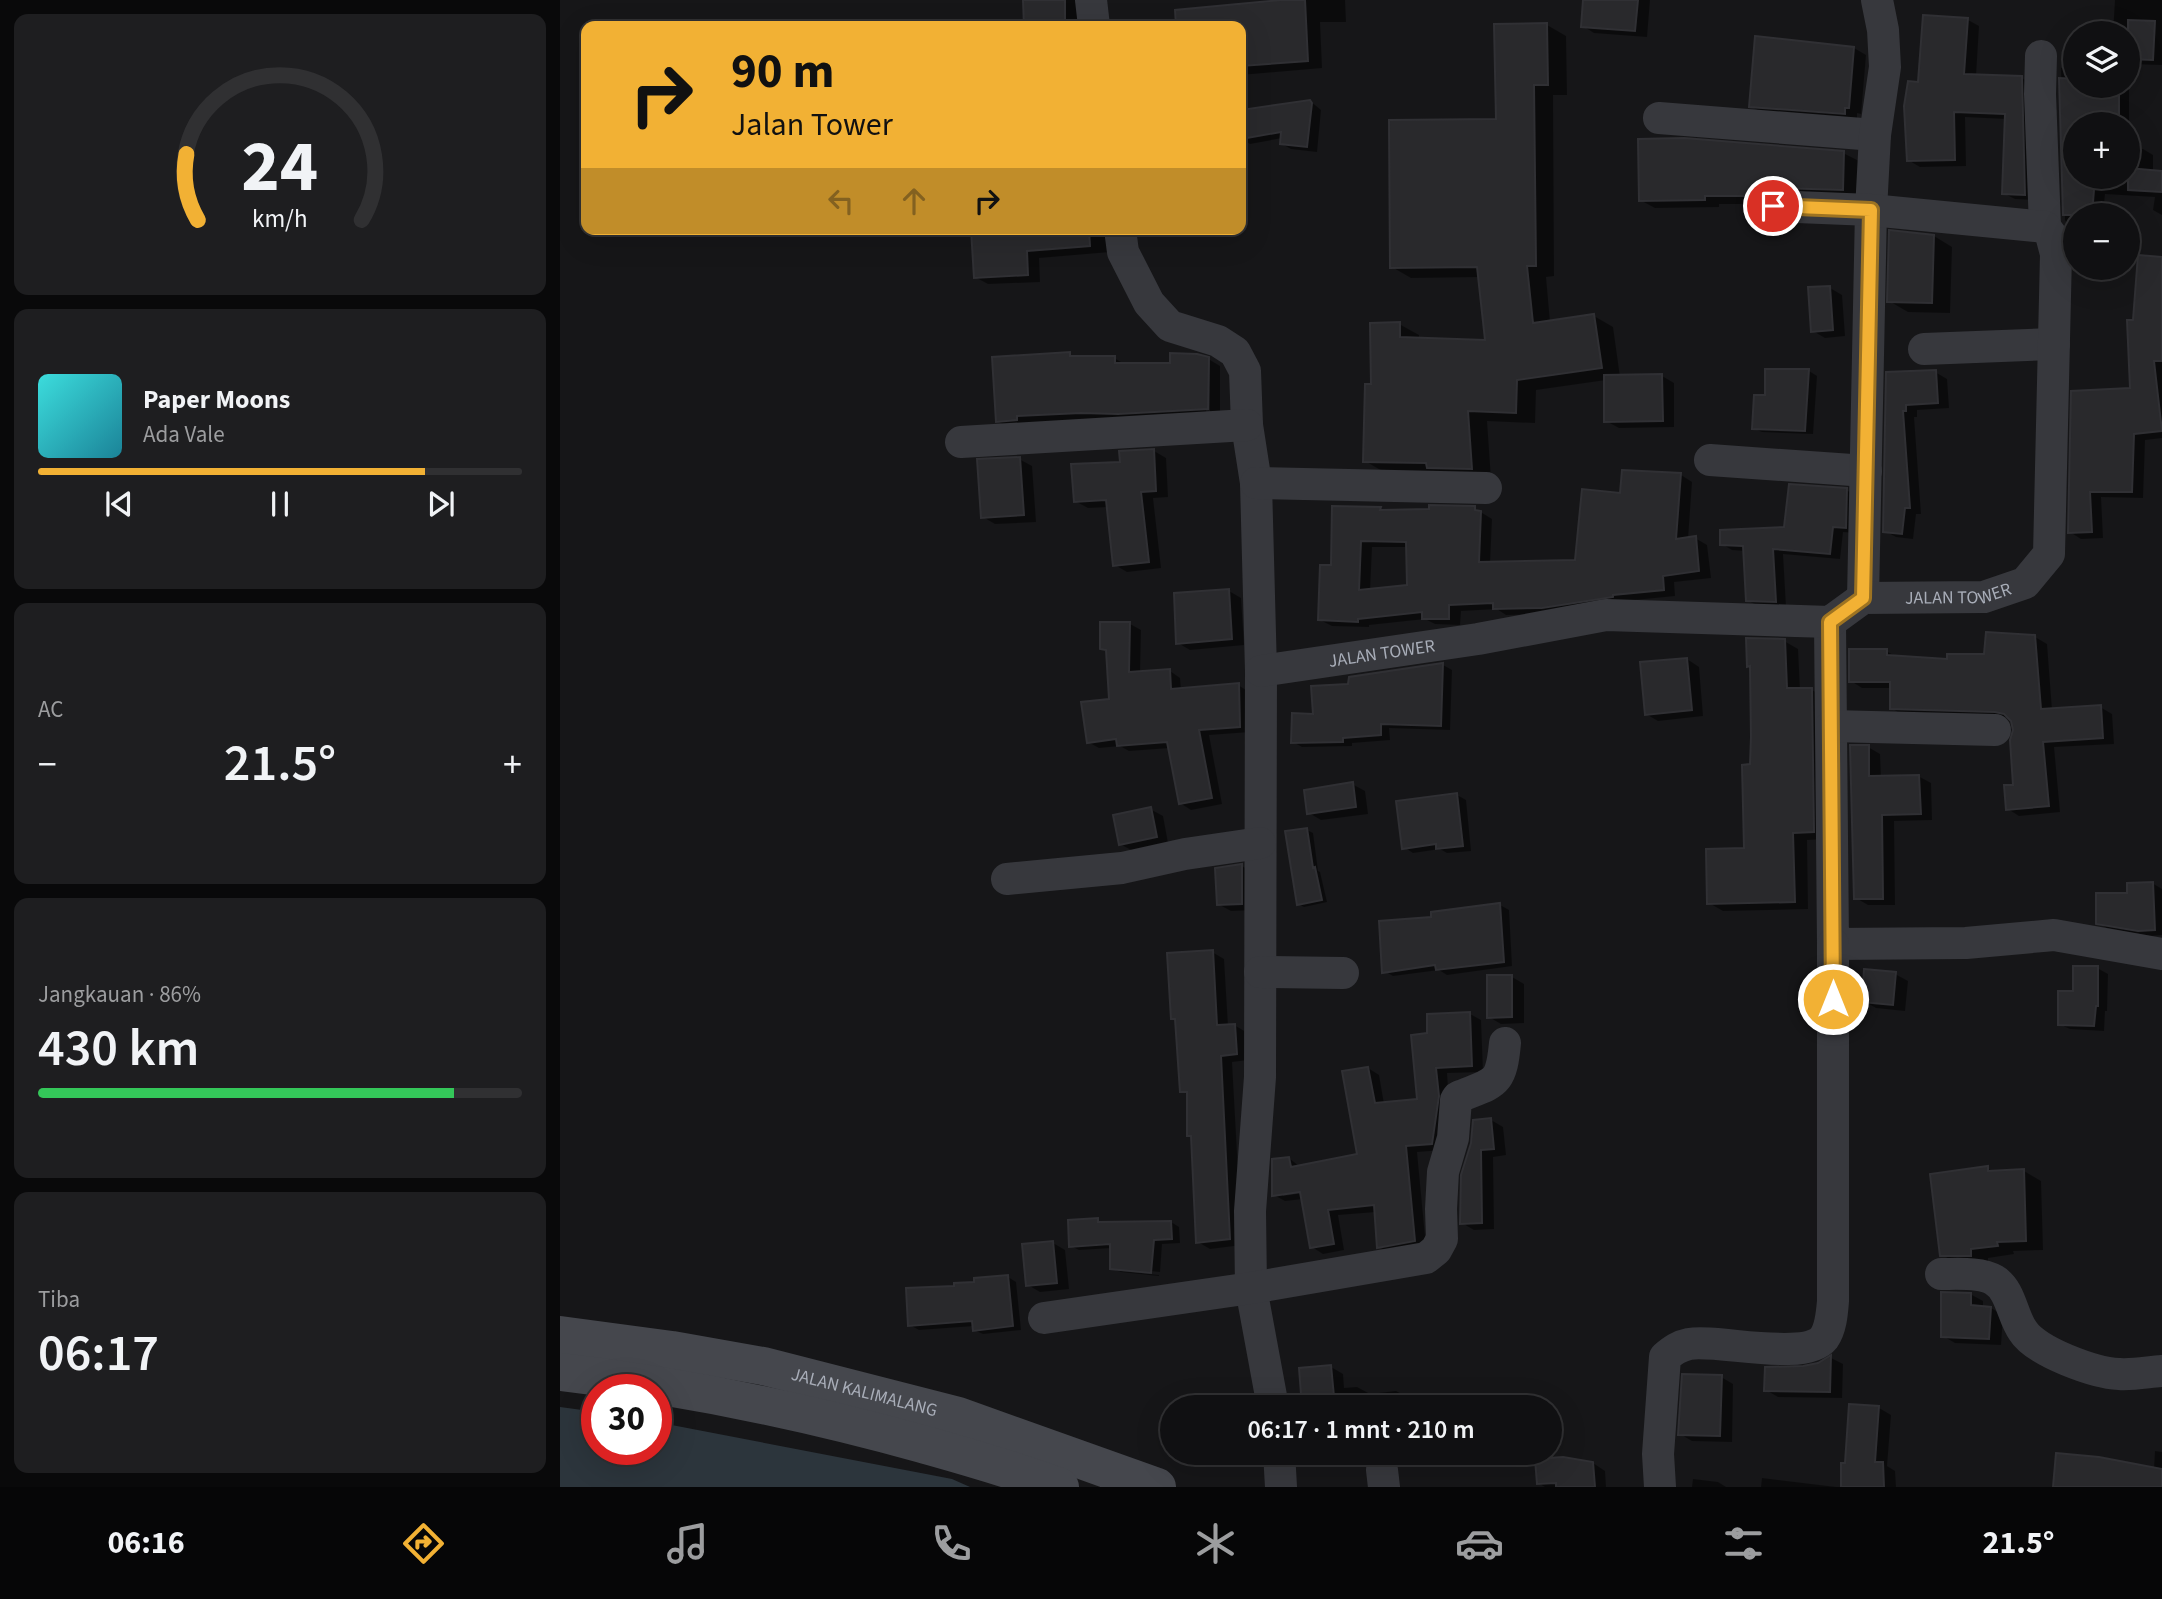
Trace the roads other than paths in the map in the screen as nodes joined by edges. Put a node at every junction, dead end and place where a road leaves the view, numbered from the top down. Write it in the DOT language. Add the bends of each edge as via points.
graph roads {
  1 [pos="1091,0"];
  2 [pos="1877,0"];
  3 [pos="1093,21"];
  4 [pos="2041,56"];
  5 [pos="1658,118"];
  6 [pos="1875,135"];
  7 [pos="1773,206"];
  8 [pos="1871,210"];
  9 [pos="2045,227"];
  10 [pos="1121,235"];
  11 [pos="2054,344"];
  12 [pos="1924,349"];
  13 [pos="1247,425"];
  14 [pos="961,442"];
  15 [pos="1710,460"];
  16 [pos="1866,471"];
  17 [pos="1256,483"];
  18 [pos="1486,488"];
  19 [pos="1863,598"];
  20 [pos="1830,622"];
  21 [pos="1261,671"];
  22 [pos="1831,726"];
  23 [pos="1995,730"];
  24 [pos="1260,843"];
  25 [pos="1007,879"];
  26 [pos="1833,944"];
  27 [pos="2162,954"];
  28 [pos="1259,972"];
  29 [pos="1343,973"];
  30 [pos="1504,1043"];
  31 [pos="1941,1273"];
  32 [pos="1251,1288"];
  33 [pos="1044,1318"];
  34 [pos="560,1335"];
  35 [pos="2162,1371"];
  36 [pos="560,1372"];
  37 [pos="1271,1395"];
  38 [pos="1280,1465"];
  39 [pos="1060,1487"];
  40 [pos="1157,1487"];
  41 [pos="1281,1487"];
  42 [pos="1660,1487"];
  1 -- 3 [label="street"];
  2 -- 6 [label="street" via="1885,67"];
  4 -- 9 [label="street, JALAN TOWER"];
  5 -- 6 [label="street"];
  6 -- 8 [label="street"];
  7 -- 8 [label="street"];
  8 -- 9 [label="street"];
  8 -- 16 [label="street"];
  9 -- 11 [label="street, JALAN TOWER" via="2056,246"];
  10 -- 13 [label="street" via="1123,252 1149,303 1170,326 1218,341 1235,352 1245,371"];
  11 -- 12 [label="street"];
  11 -- 19 [label="street, JALAN TOWER" via="2049,554 2042,566 2025,583 1984,597"];
  13 -- 14 [label="street"];
  13 -- 17 [label="street"];
  15 -- 16 [label="street"];
  16 -- 19 [label="street"];
  17 -- 18 [label="street"];
  17 -- 21 [label="street"];
  19 -- 20 [label="street"];
  20 -- 21 [label="street, JALAN TOWER" via="1606,614 1478,639"];
  20 -- 22 [label="street"];
  21 -- 24 [label="street"];
  22 -- 23 [label="street"];
  22 -- 26 [label="street"];
  24 -- 25 [label="street" via="1122,868"];
  24 -- 28 [label="street"];
  26 -- 27 [label="street" via="1966,943 2054,935"];
  26 -- 42 [label="street" via="1830,1322 1824,1338 1812,1347 1691,1343 1665,1357"];
  28 -- 29 [label="street"];
  28 -- 32 [label="street" via="1260,1077 1250,1210"];
  30 -- 32 [label="street" via="1503,1066 1496,1079 1458,1097 1454,1104 1453,1138 1443,1172 1443,1238 1436,1250 1426,1258"];
  31 -- 35 [label="street" via="1998,1282 2022,1331 2058,1357 2118,1374"];
  32 -- 33 [label="street"];
  32 -- 37 [label="street"];
  34 -- 40 [label="main road, JALAN KALIMALANG" via="776,1370 958,1416"];
  36 -- 39 [label="main road, JALAN KALIMALANG" via="773,1406"];
  38 -- 41 [label="street"];
}
